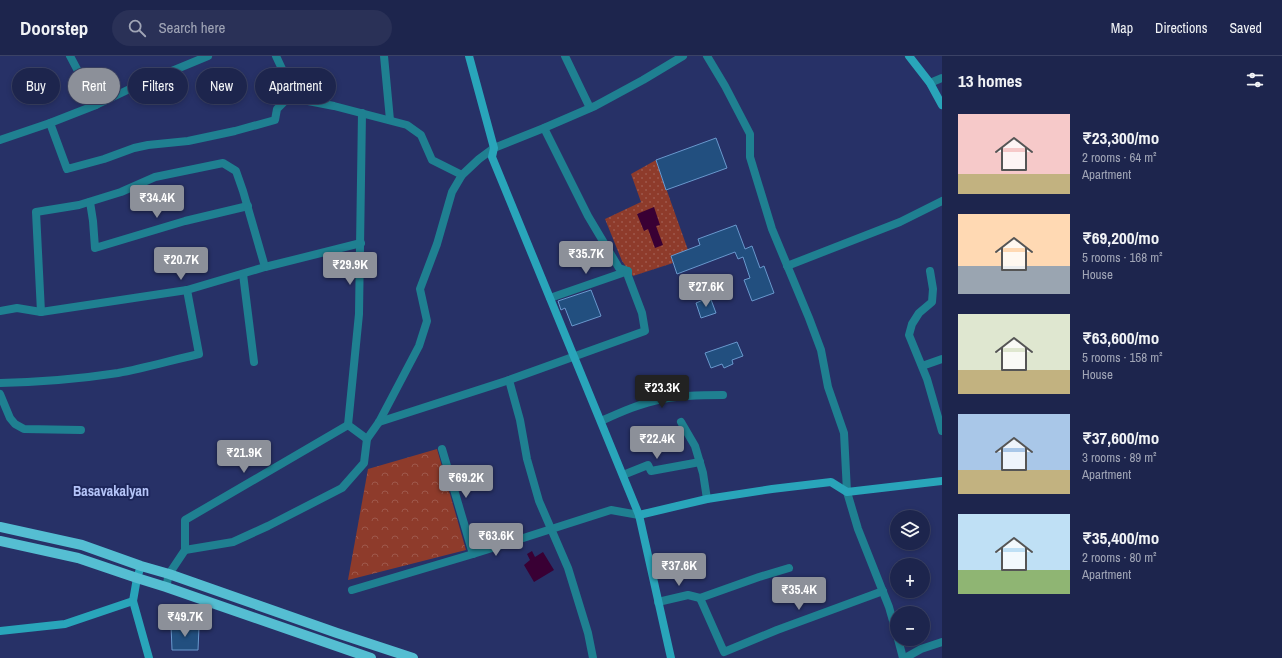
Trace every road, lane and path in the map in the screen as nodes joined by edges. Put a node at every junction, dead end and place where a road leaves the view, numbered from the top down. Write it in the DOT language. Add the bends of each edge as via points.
graph roads {
  1 [pos="70,56"];
  2 [pos="208,56"];
  3 [pos="276,56"];
  4 [pos="384,56"];
  5 [pos="469,56"];
  6 [pos="565,56"];
  7 [pos="683,56"];
  8 [pos="707,56"];
  9 [pos="909,56"];
  10 [pos="282,68"];
  11 [pos="942,78"];
  12 [pos="930,83"];
  13 [pos="283,104"];
  14 [pos="323,104"];
  15 [pos="96,105"];
  16 [pos="942,105"];
  17 [pos="590,108"];
  18 [pos="362,113"];
  19 [pos="390,120"];
  20 [pos="50,123"];
  21 [pos="544,128"];
  22 [pos="0,140"];
  23 [pos="494,148"];
  24 [pos="462,175"];
  25 [pos="942,201"];
  26 [pos="90,202"];
  27 [pos="248,206"];
  28 [pos="361,243"];
  29 [pos="787,266"];
  30 [pos="266,267"];
  31 [pos="628,271"];
  32 [pos="930,271"];
  33 [pos="243,274"];
  34 [pos="187,290"];
  35 [pos="550,298"];
  36 [pos="0,311"];
  37 [pos="41,312"];
  38 [pos="574,357"];
  39 [pos="942,358"];
  40 [pos="254,362"];
  41 [pos="922,366"];
  42 [pos="509,380"];
  43 [pos="0,383"];
  44 [pos="0,394"];
  45 [pos="722,395"];
  46 [pos="601,421"];
  47 [pos="379,422"];
  48 [pos="681,422"];
  49 [pos="348,425"];
  50 [pos="81,430"];
  51 [pos="942,431"];
  52 [pos="367,439"];
  53 [pos="442,449"];
  54 [pos="700,462"];
  55 [pos="623,475"];
  56 [pos="942,481"];
  57 [pos="847,492"];
  58 [pos="707,499"];
  59 [pos="639,515"];
  60 [pos="0,527"];
  61 [pos="552,529"];
  62 [pos="0,541"];
  63 [pos="186,550"];
  64 [pos="473,554"];
  65 [pos="141,566"];
  66 [pos="789,568"];
  67 [pos="169,574"];
  68 [pos="137,578"];
  69 [pos="166,587"];
  70 [pos="352,590"];
  71 [pos="883,591"];
  72 [pos="700,598"];
  73 [pos="133,601"];
  74 [pos="658,602"];
  75 [pos="890,610"];
  76 [pos="0,631"];
  77 [pos="942,642"];
  78 [pos="900,646"];
  79 [pos="149,658"];
  80 [pos="371,658"];
  81 [pos="413,658"];
  82 [pos="593,658"];
  83 [pos="671,658"];
  84 [pos="904,658"];
  1 -- 15 [label="street"];
  2 -- 15 [label="street"];
  3 -- 10 [label="street"];
  4 -- 19 [label="street"];
  5 -- 23 [label="street"];
  6 -- 17 [label="street"];
  7 -- 17 [label="street"];
  8 -- 29 [label="street" via="750,134 750,157 772,229"];
  9 -- 12 [label="street"];
  11 -- 12 [label="street"];
  12 -- 16 [label="street"];
  13 -- 20 [label="street" via="278,109 275,120 195,140 134,148 104,160 67,169"];
  14 -- 18 [label="street"];
  15 -- 20 [label="street"];
  17 -- 21 [label="street"];
  18 -- 19 [label="street"];
  18 -- 28 [label="street"];
  19 -- 24 [label="street" via="407,125 421,135 432,160"];
  20 -- 22 [label="street"];
  21 -- 23 [label="street"];
  21 -- 31 [label="street" via="588,216 619,268"];
  23 -- 24 [label="street"];
  23 -- 35 [label="street" via="492,157"];
  24 -- 47 [label="street" via="452,192 437,244 420,289 427,321 419,346"];
  25 -- 29 [label="street" via="900,222"];
  26 -- 27 [label="street" via="154,177 222,163 236,171"];
  26 -- 27 [label="street" via="95,248 185,221"];
  26 -- 37 [label="street" via="36,212"];
  27 -- 30 [label="street"];
  28 -- 30 [label="street"];
  28 -- 49 [label="street" via="359,314"];
  29 -- 57 [label="street" via="821,350 828,387 844,433"];
  30 -- 33 [label="street"];
  31 -- 35 [label="street"];
  31 -- 38 [label="street" via="642,313 645,331"];
  32 -- 41 [label="street" via="932,302 919,313 909,335"];
  33 -- 34 [label="street"];
  33 -- 40 [label="street"];
  34 -- 37 [label="street"];
  34 -- 43 [label="street" via="199,354 100,376"];
  35 -- 38 [label="street"];
  36 -- 37 [label="street" via="17,308"];
  38 -- 42 [label="street"];
  38 -- 46 [label="street"];
  39 -- 41 [label="street"];
  41 -- 51 [label="street"];
  42 -- 47 [label="street"];
  42 -- 61 [label="street" via="539,501"];
  44 -- 50 [label="street" via="10,418 24,429"];
  45 -- 46 [label="street" via="664,399 635,407"];
  46 -- 55 [label="street"];
  47 -- 52 [label="street"];
  48 -- 54 [label="street" via="695,446"];
  49 -- 52 [label="street"];
  49 -- 63 [label="street" via="184,520"];
  52 -- 63 [label="street" via="364,463 342,488 233,542"];
  53 -- 64 [label="street"];
  54 -- 55 [label="street" via="651,471 648,465"];
  54 -- 58 [label="street"];
  55 -- 59 [label="street"];
  56 -- 57 [label="street"];
  57 -- 58 [label="street" via="832,482"];
  57 -- 71 [label="street" via="858,529"];
  58 -- 59 [label="street"];
  59 -- 61 [label="street" via="611,510"];
  59 -- 74 [label="street"];
  60 -- 65 [label="main road" via="82,546"];
  61 -- 64 [label="street"];
  61 -- 82 [label="street" via="580,603"];
  62 -- 68 [label="main road" via="78,558"];
  63 -- 67 [label="street"];
  64 -- 70 [label="street"];
  65 -- 67 [label="main road"];
  65 -- 68 [label="street"];
  66 -- 72 [label="street"];
  67 -- 69 [label="street"];
  67 -- 81 [label="main road"];
  68 -- 69 [label="main road"];
  68 -- 73 [label="street"];
  69 -- 80 [label="main road"];
  71 -- 72 [label="street" via="724,652"];
  71 -- 75 [label="street"];
  72 -- 74 [label="street" via="688,595"];
  73 -- 76 [label="street" via="65,624"];
  73 -- 79 [label="street"];
  74 -- 83 [label="street"];
  77 -- 84 [label="street"];
  78 -- 84 [label="street"];
}
